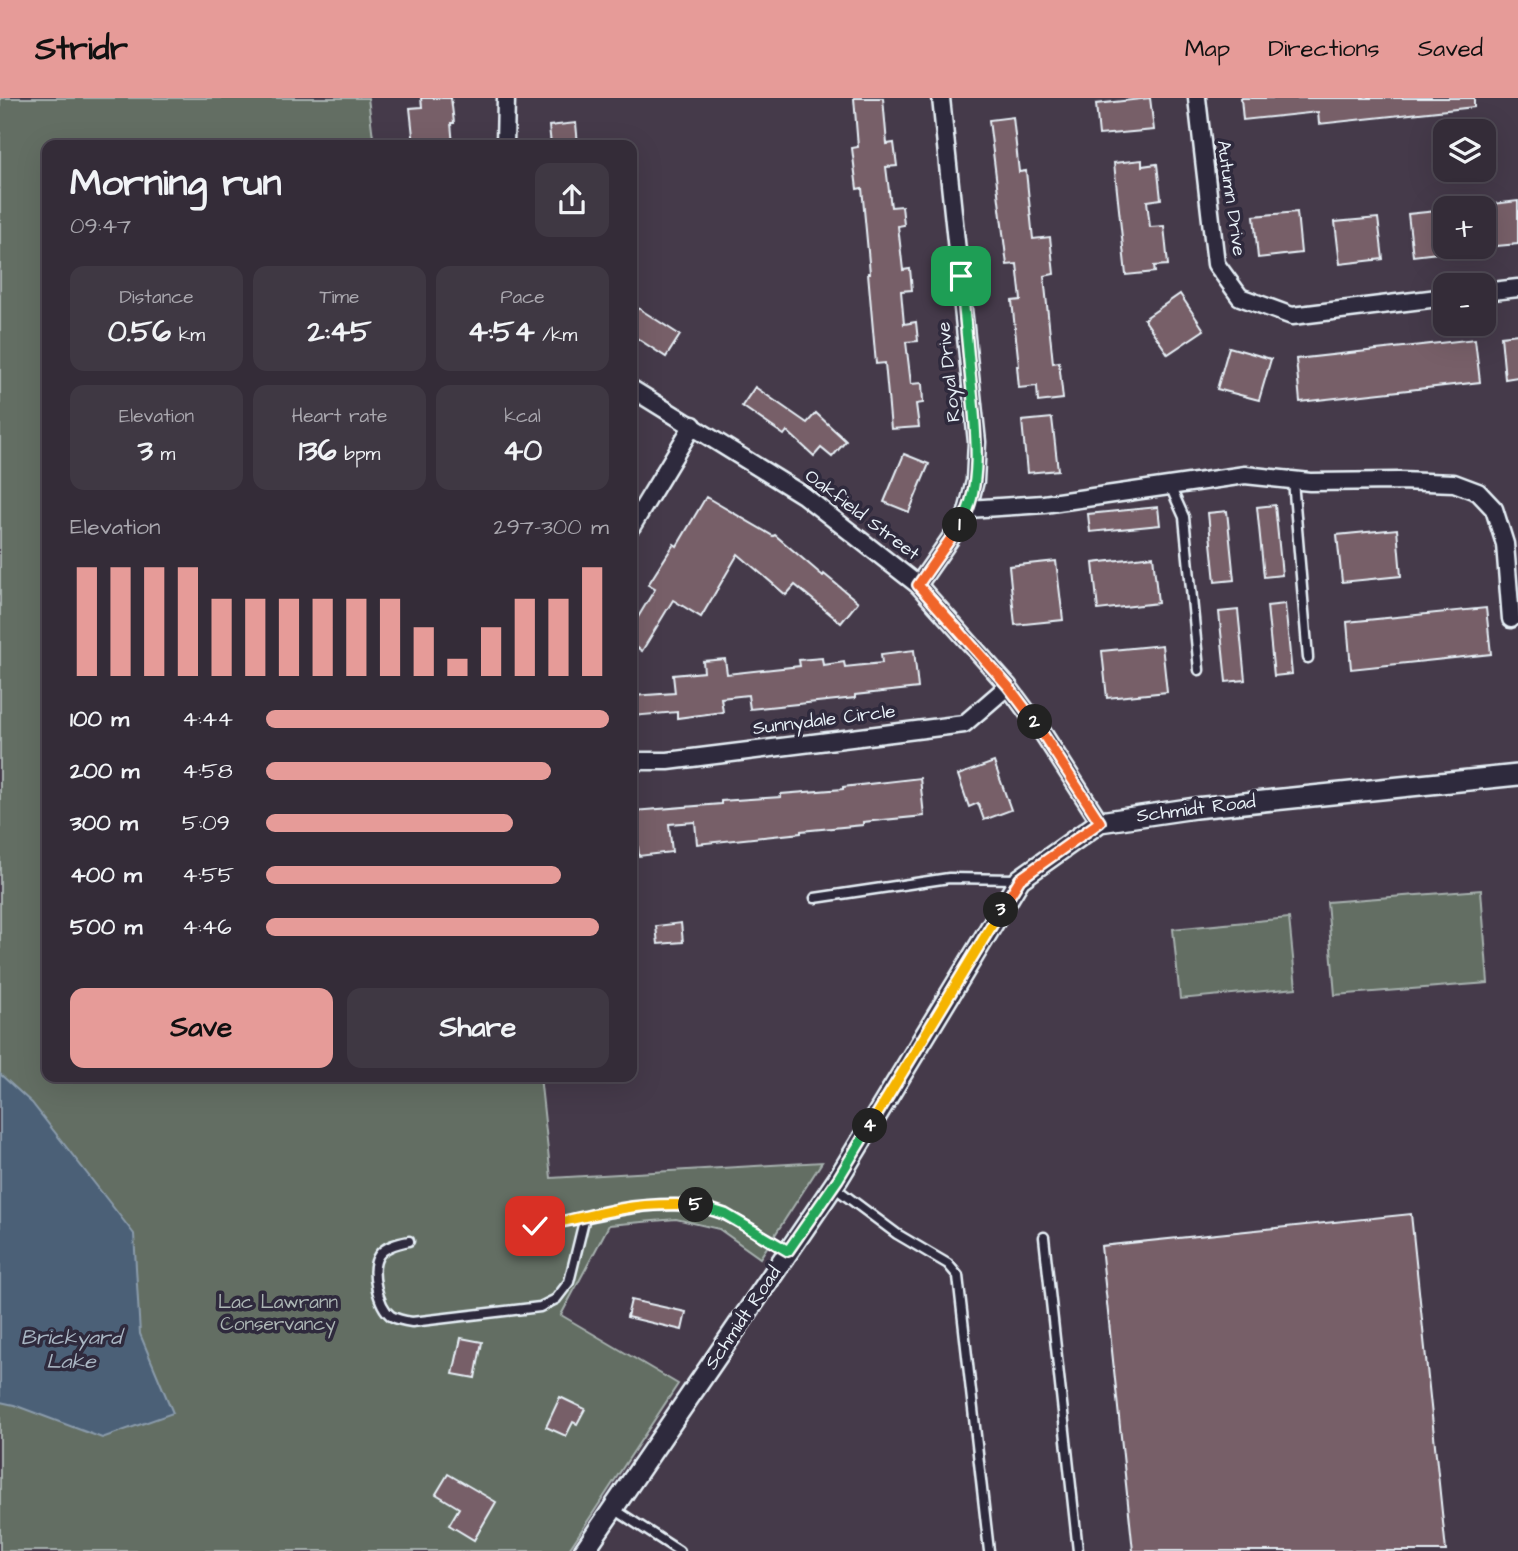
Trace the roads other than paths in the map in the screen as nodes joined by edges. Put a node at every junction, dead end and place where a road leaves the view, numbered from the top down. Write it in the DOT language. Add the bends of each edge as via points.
graph roads {
  1 [pos="506,98"];
  2 [pos="941,98"];
  3 [pos="1197,98"];
  4 [pos="505,140"];
  5 [pos="1518,288"];
  6 [pos="1496,291"];
  7 [pos="1433,299"];
  8 [pos="637,392"];
  9 [pos="693,425"];
  10 [pos="1293,481"];
  11 [pos="1170,486"];
  12 [pos="968,509"];
  13 [pos="637,518"];
  14 [pos="918,585"];
  15 [pos="1511,619"];
  16 [pos="1308,659"];
  17 [pos="1199,670"];
  18 [pos="1008,686"];
  19 [pos="637,761"];
  20 [pos="1518,775"];
  21 [pos="1100,822"];
  22 [pos="1020,879"];
  23 [pos="815,898"];
  24 [pos="833,1186"];
  25 [pos="585,1217"];
  26 [pos="535,1226"];
  27 [pos="1044,1237"];
  28 [pos="409,1241"];
  29 [pos="788,1251"];
  30 [pos="613,1508"];
  31 [pos="584,1551"];
  32 [pos="680,1551"];
  33 [pos="989,1551"];
  34 [pos="1079,1551"];
  1 -- 4 [label="street"];
  2 -- 12 [label="street, Royal Drive" via="977,442"];
  3 -- 7 [label="street, Autumn Drive" via="1216,264 1240,297 1292,316"];
  5 -- 6 [label="street"];
  8 -- 9 [label="street, Oakfield Street"];
  9 -- 13 [label="street"];
  9 -- 14 [label="street, Oakfield Street" via="803,495"];
  10 -- 11 [label="street" via="1245,475"];
  10 -- 15 [label="street" via="1454,483 1478,492 1494,509 1505,544"];
  10 -- 16 [label="lane"];
  11 -- 12 [label="street" via="1044,504"];
  11 -- 17 [label="lane" via="1184,517"];
  12 -- 14 [label="street, Royal Drive"];
  14 -- 18 [label="street, Oakfield Street"];
  18 -- 19 [label="street, Sunnydale Circle" via="964,723 681,760"];
  18 -- 21 [label="street, Oakfield Street"];
  20 -- 21 [label="street, Schmidt Road" via="1195,807"];
  21 -- 22 [label="street, Schmidt Road"];
  22 -- 23 [label="lane" via="949,878"];
  22 -- 24 [label="street, Schmidt Road"];
  24 -- 29 [label="street, Schmidt Road"];
  24 -- 33 [label="lane" via="897,1234 948,1264 958,1276"];
  25 -- 26 [label="lane"];
  25 -- 28 [label="lane" via="569,1282 556,1299 516,1311 412,1322 389,1315 381,1304 374,1268 379,1254"];
  25 -- 29 [label="lane" via="661,1204 698,1205 725,1214"];
  27 -- 34 [label="lane"];
  29 -- 30 [label="street, Schmidt Road"];
  30 -- 31 [label="street, Schmidt Road"];
  30 -- 32 [label="lane"];
}
